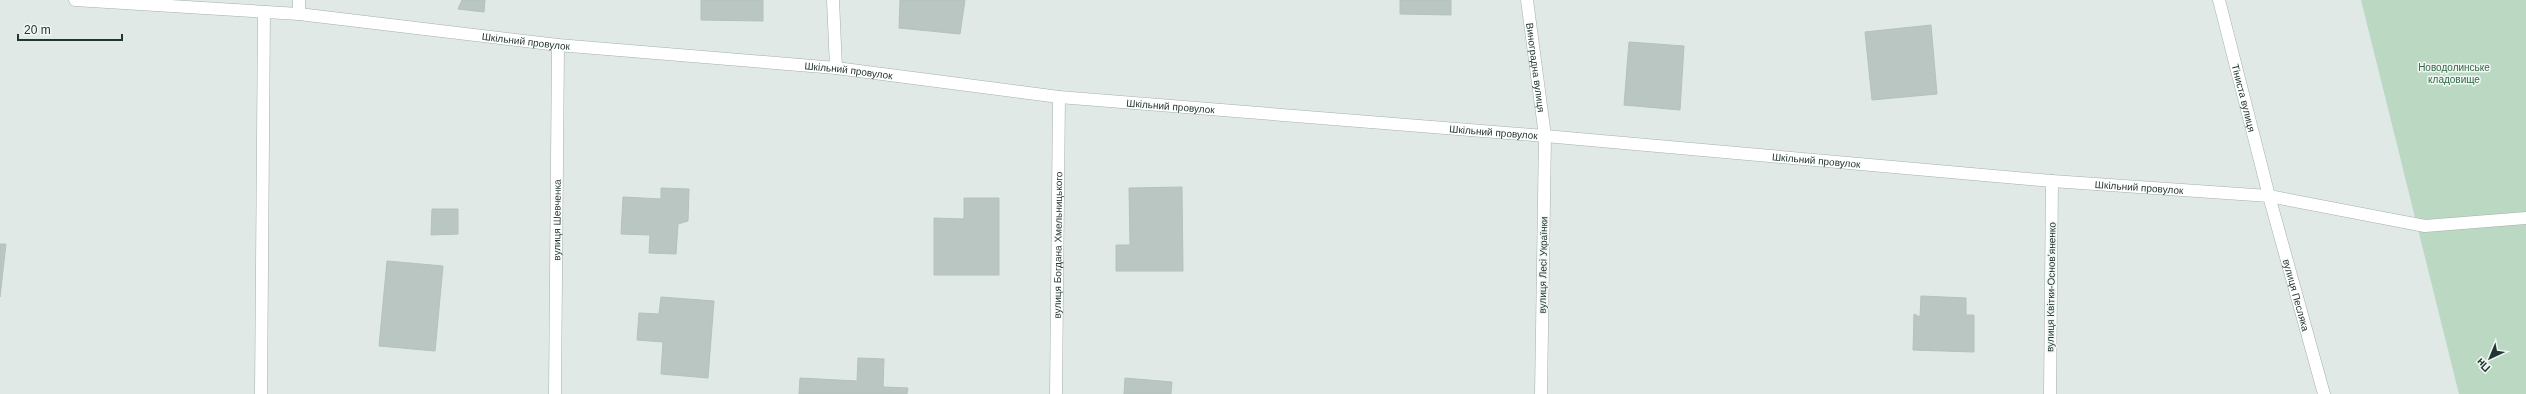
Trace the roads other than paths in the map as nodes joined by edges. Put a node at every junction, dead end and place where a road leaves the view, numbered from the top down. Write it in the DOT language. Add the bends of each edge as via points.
graph roads {
  1 [pos="75,0"];
  2 [pos="299,0"];
  3 [pos="833,0"];
  4 [pos="1527,0"];
  5 [pos="2219,0"];
  6 [pos="264,12"];
  7 [pos="299,14"];
  8 [pos="558,45"];
  9 [pos="836,68"];
  10 [pos="1059,97"];
  11 [pos="1545,136"];
  12 [pos="2052,181"];
  13 [pos="2269,196"];
  14 [pos="2526,218"];
  15 [pos="261,394"];
  16 [pos="555,394"];
  17 [pos="1056,394"];
  18 [pos="1541,394"];
  19 [pos="2050,394"];
  20 [pos="2324,394"];
  1 -- 6 [label="street, Шкільний провулок"];
  2 -- 7 [label="street"];
  3 -- 9 [label="street"];
  4 -- 11 [label="street, Виноградна вулиця"];
  5 -- 13 [label="street, Тіниста вулиця"];
  6 -- 7 [label="street, Шкільний провулок"];
  6 -- 15 [label="street"];
  7 -- 8 [label="street, Шкільний провулок"];
  8 -- 9 [label="street, Шкільний провулок"];
  8 -- 16 [label="street, вулиця Шевченка"];
  9 -- 10 [label="street, Шкільний провулок"];
  10 -- 11 [label="street, Шкільний провулок"];
  10 -- 17 [label="street, вулиця Богдана Хмельницького"];
  11 -- 12 [label="street, Шкільний провулок"];
  11 -- 18 [label="street, вулиця Лесі Українки"];
  12 -- 13 [label="street, Шкільний провулок"];
  12 -- 19 [label="street, вулиця Квітки-Основʼяненко"];
  13 -- 14 [label="street, Шкільний провулок" via="2425,226"];
  13 -- 20 [label="street, вулиця Песляка"];
}
